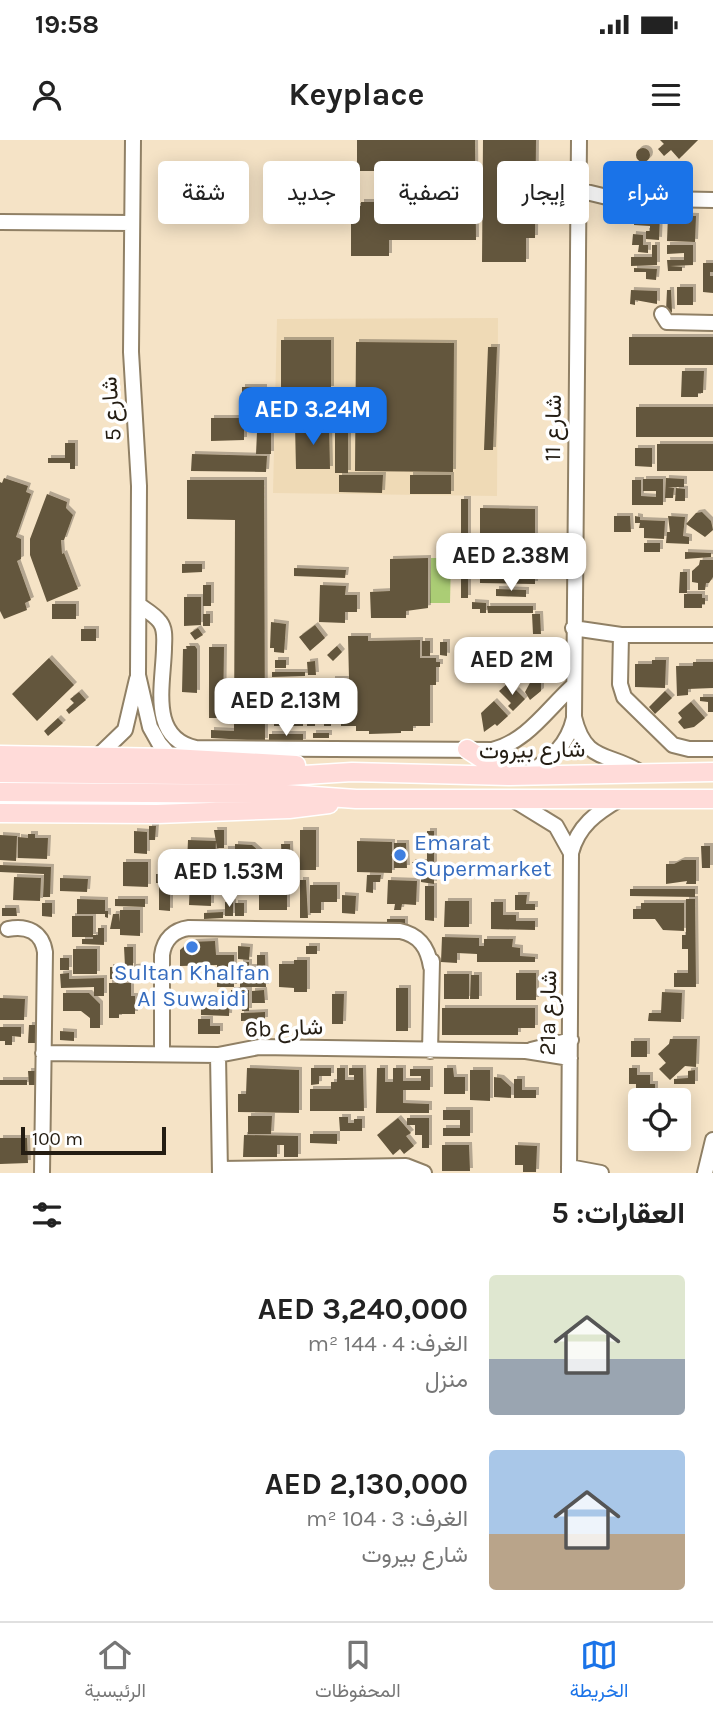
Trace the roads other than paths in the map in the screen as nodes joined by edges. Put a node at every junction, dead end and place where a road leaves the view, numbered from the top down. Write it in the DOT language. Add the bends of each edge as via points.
graph roads {
  1 [pos="133,140"];
  2 [pos="579,140"];
  3 [pos="579,161"];
  4 [pos="589,197"];
  5 [pos="713,200"];
  6 [pos="0,222"];
  7 [pos="132,223"];
  8 [pos="578,224"];
  9 [pos="662,314"];
  10 [pos="713,323"];
  11 [pos="139,605"];
  12 [pos="573,634"];
  13 [pos="621,635"];
  14 [pos="713,635"];
  15 [pos="138,675"];
  16 [pos="573,685"];
  17 [pos="163,697"];
  18 [pos="145,710"];
  19 [pos="574,717"];
  20 [pos="467,749"];
  21 [pos="713,749"];
  22 [pos="0,754"];
  23 [pos="195,754"];
  24 [pos="98,756"];
  25 [pos="173,758"];
  26 [pos="352,772"];
  27 [pos="640,772"];
  28 [pos="713,772"];
  29 [pos="0,773"];
  30 [pos="518,776"];
  31 [pos="0,792"];
  32 [pos="356,799"];
  33 [pos="512,799"];
  34 [pos="620,799"];
  35 [pos="713,799"];
  36 [pos="0,813"];
  37 [pos="570,853"];
  38 [pos="4,929"];
  39 [pos="571,1040"];
  40 [pos="430,1051"];
  41 [pos="526,1051"];
  42 [pos="43,1053"];
  43 [pos="162,1053"];
  44 [pos="218,1055"];
  45 [pos="570,1058"];
  46 [pos="713,1140"];
  47 [pos="388,1167"];
  48 [pos="569,1170"];
  49 [pos="220,1171"];
  50 [pos="313,1171"];
  51 [pos="42,1173"];
  52 [pos="411,1173"];
  53 [pos="424,1173"];
  54 [pos="601,1173"];
  55 [pos="705,1173"];
  1 -- 7 [label="street, شارع 5"];
  2 -- 3 [label="street, شارع 11"];
  4 -- 5 [label="street"];
  6 -- 7 [label="street"];
  7 -- 11 [label="street, شارع 5"];
  8 -- 12 [label="street, شارع 11"];
  9 -- 10 [label="street" via="667,322"];
  11 -- 15 [label="street, شارع 5"];
  11 -- 17 [label="street" via="164,631"];
  12 -- 13 [label="street"];
  12 -- 16 [label="street, شارع 11"];
  13 -- 14 [label="street"];
  13 -- 21 [label="street" via="624,697 673,745"];
  15 -- 18 [label="street, شارع 5"];
  15 -- 24 [label="street, شارع 5" via="125,730"];
  16 -- 19 [label="street, شارع 11"];
  16 -- 20 [label="street" via="517,740 492,750"];
  17 -- 18 [label="street"];
  17 -- 23 [label="street" via="163,718 170,736"];
  18 -- 25 [label="street, شارع 5" via="153,734"];
  19 -- 27 [label="street, شارع 11" via="594,753"];
  19 -- 30 [label="street, شارع 11" via="559,751"];
  20 -- 23 [label="street"];
  20 -- 30 [label="main road"];
  22 -- 24 [label="main road, شارع بيروت"];
  23 -- 25 [label="main road, شارع بيروت"];
  23 -- 26 [label="main road, شارع بيروت"];
  24 -- 25 [label="main road, شارع بيروت"];
  26 -- 29 [label="main road, شارع بيروت" via="288,776"];
  26 -- 30 [label="main road, شارع بيروت"];
  27 -- 28 [label="main road, شارع بيروت"];
  27 -- 30 [label="main road, شارع بيروت"];
  31 -- 32 [label="main road" via="286,794"];
  32 -- 33 [label="main road"];
  32 -- 36 [label="main road" via="277,809 157,814"];
  33 -- 34 [label="main road"];
  33 -- 37 [label="street" via="556,827"];
  34 -- 35 [label="main road"];
  34 -- 37 [label="street, 21a شارع" via="582,827"];
  37 -- 39 [label="street, 21a شارع"];
  38 -- 42 [label="street" via="36,933 44,945"];
  39 -- 41 [label="street, 6b شارع"];
  39 -- 45 [label="street, 21a شارع"];
  40 -- 41 [label="street, 6b شارع"];
  40 -- 43 [label="street" via="432,950 426,938 414,930 184,929 171,935 162,948"];
  40 -- 44 [label="street, 6b شارع" via="259,1047"];
  41 -- 45 [label="street, 6b شارع"];
  42 -- 43 [label="street, 6b شارع"];
  42 -- 51 [label="street"];
  43 -- 44 [label="street, 6b شارع"];
  44 -- 49 [label="street"];
  45 -- 48 [label="street, 21a شارع"];
  46 -- 55 [label="street"];
  47 -- 50 [label="street"];
  47 -- 52 [label="street"];
  47 -- 53 [label="street" via="406,1166"];
  48 -- 54 [label="street"];
  49 -- 50 [label="street"];
}
